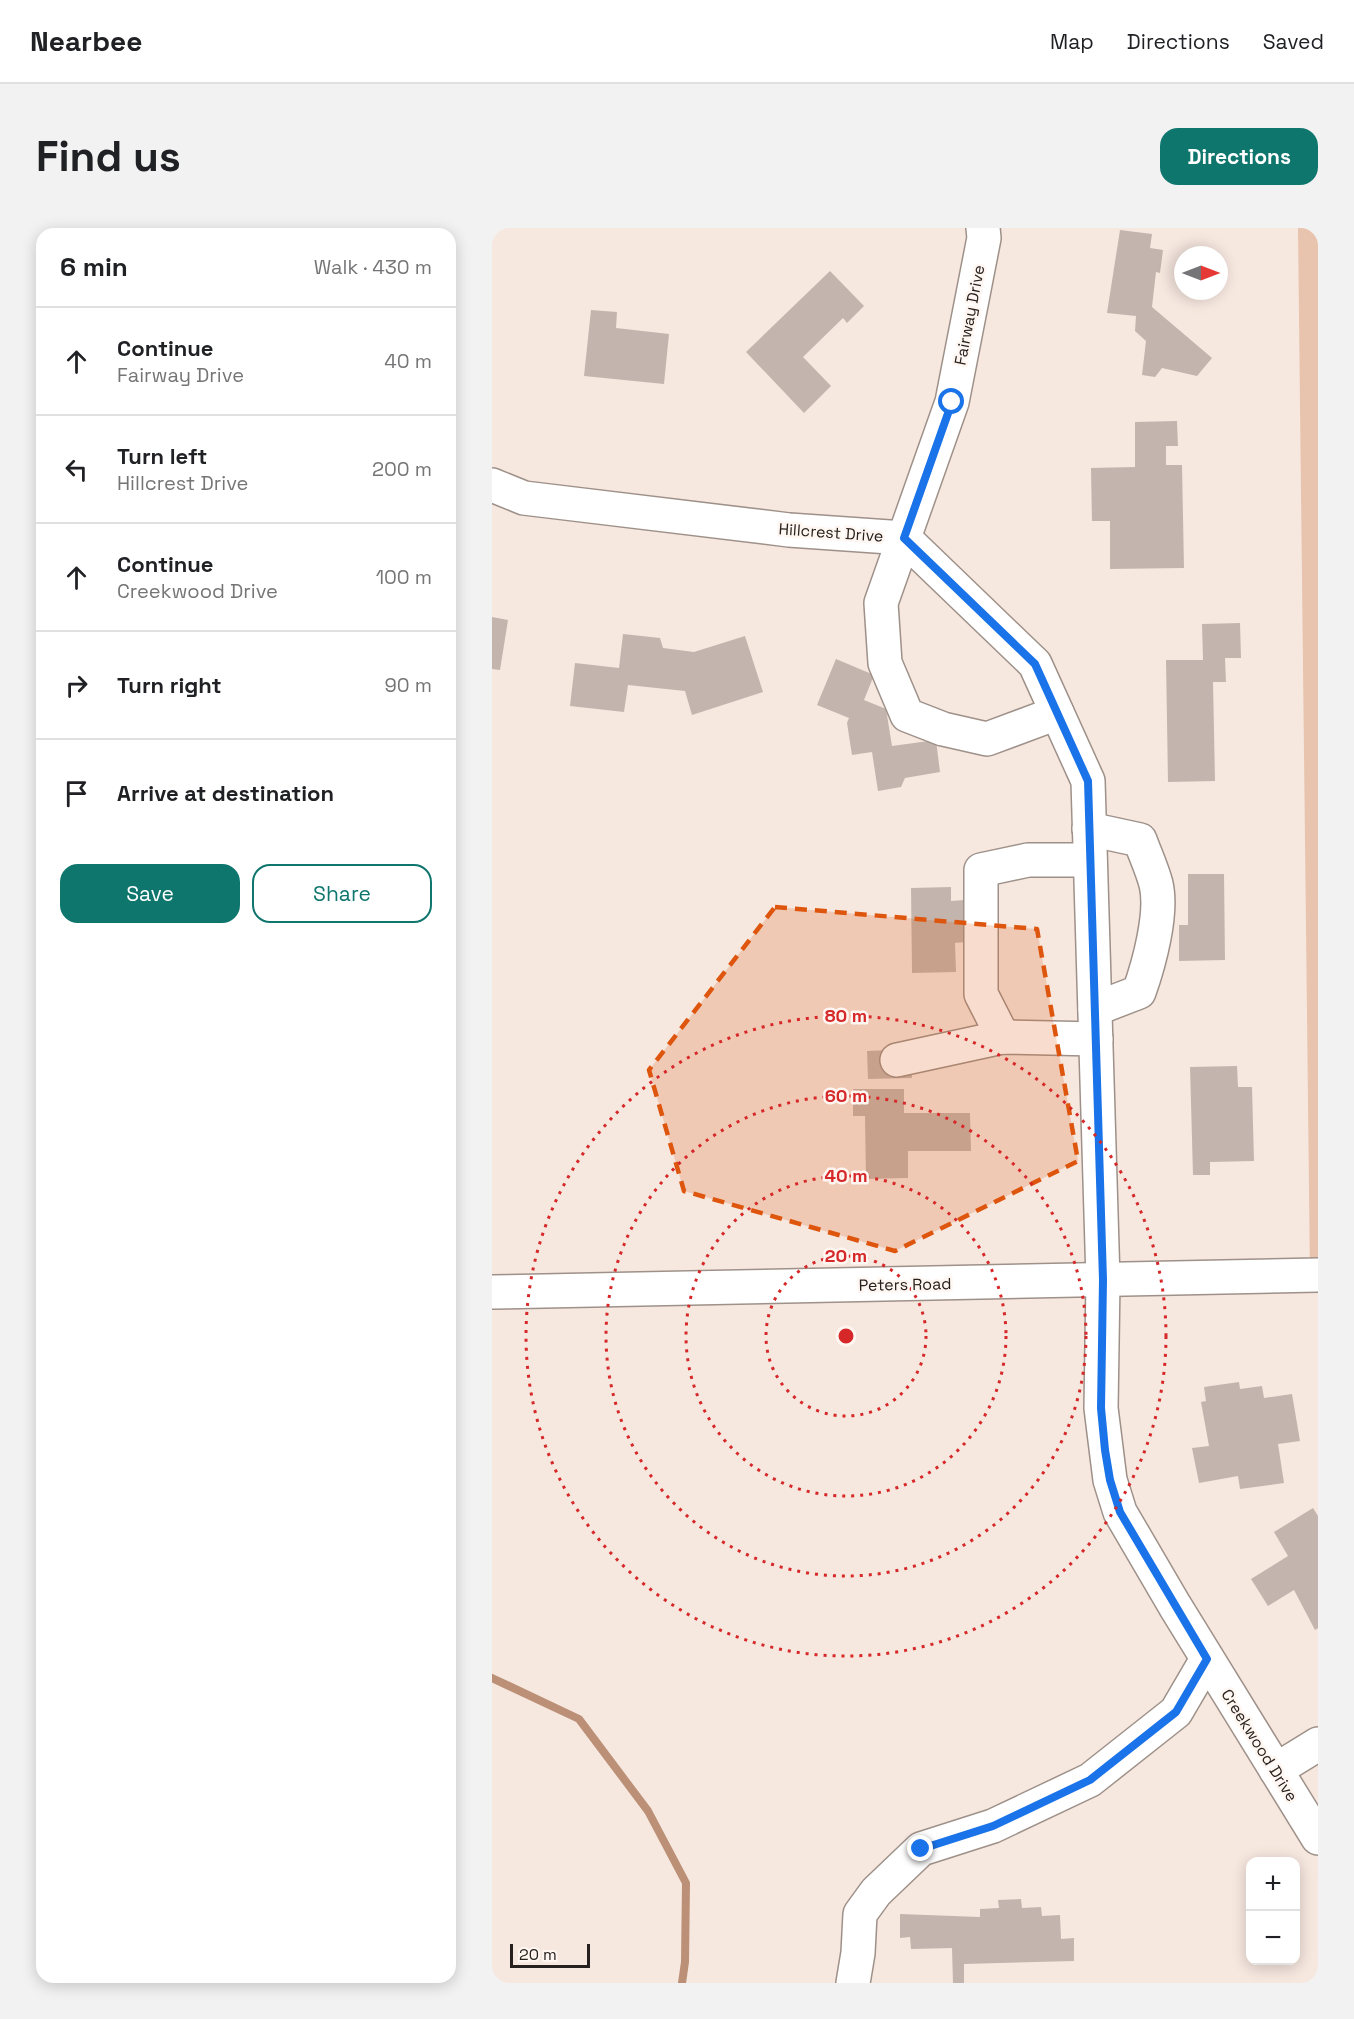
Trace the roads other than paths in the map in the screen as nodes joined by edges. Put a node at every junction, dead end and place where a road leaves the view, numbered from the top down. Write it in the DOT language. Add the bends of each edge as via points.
graph roads {
  1 [pos="983,228"];
  2 [pos="492,485"];
  3 [pos="904,538"];
  4 [pos="1057,712"];
  5 [pos="1090,844"];
  6 [pos="1095,1024"];
  7 [pos="1003,1036"];
  8 [pos="897,1060"];
  9 [pos="1318,1275"];
  10 [pos="1103,1280"];
  11 [pos="492,1292"];
  12 [pos="1207,1659"];
  13 [pos="1318,1744"];
  14 [pos="1276,1770"];
  15 [pos="1318,1838"];
  16 [pos="853,1983"];
  1 -- 3 [label="street, Fairway Drive" via="952,402"];
  2 -- 3 [label="street, Hillcrest Drive" via="524,498 789,530"];
  3 -- 4 [label="street, Hillcrest Drive" via="1035,664"];
  3 -- 4 [label="street, Fairway Drive" via="881,603 885,663 907,715 943,729 987,739"];
  4 -- 5 [label="street, Hillcrest Drive" via="1088,781"];
  5 -- 6 [label="street, Hillcrest Drive"];
  5 -- 6 [label="street" via="1140,840 1156,886 1156,924 1139,993"];
  5 -- 7 [label="street" via="981,870 981,994"];
  6 -- 7 [label="street"];
  6 -- 10 [label="street, Hillcrest Drive"];
  7 -- 8 [label="street"];
  9 -- 10 [label="street, Peters Road"];
  10 -- 11 [label="street, Peters Road"];
  10 -- 12 [label="street, Creekwood Drive" via="1101,1408 1110,1480 1120,1512"];
  12 -- 14 [label="street, Creekwood Drive"];
  12 -- 16 [label="street" via="1176,1712 1090,1780 993,1826 921,1849 876,1892 860,1914"];
  13 -- 14 [label="street"];
  14 -- 15 [label="street, Creekwood Drive"];
}
